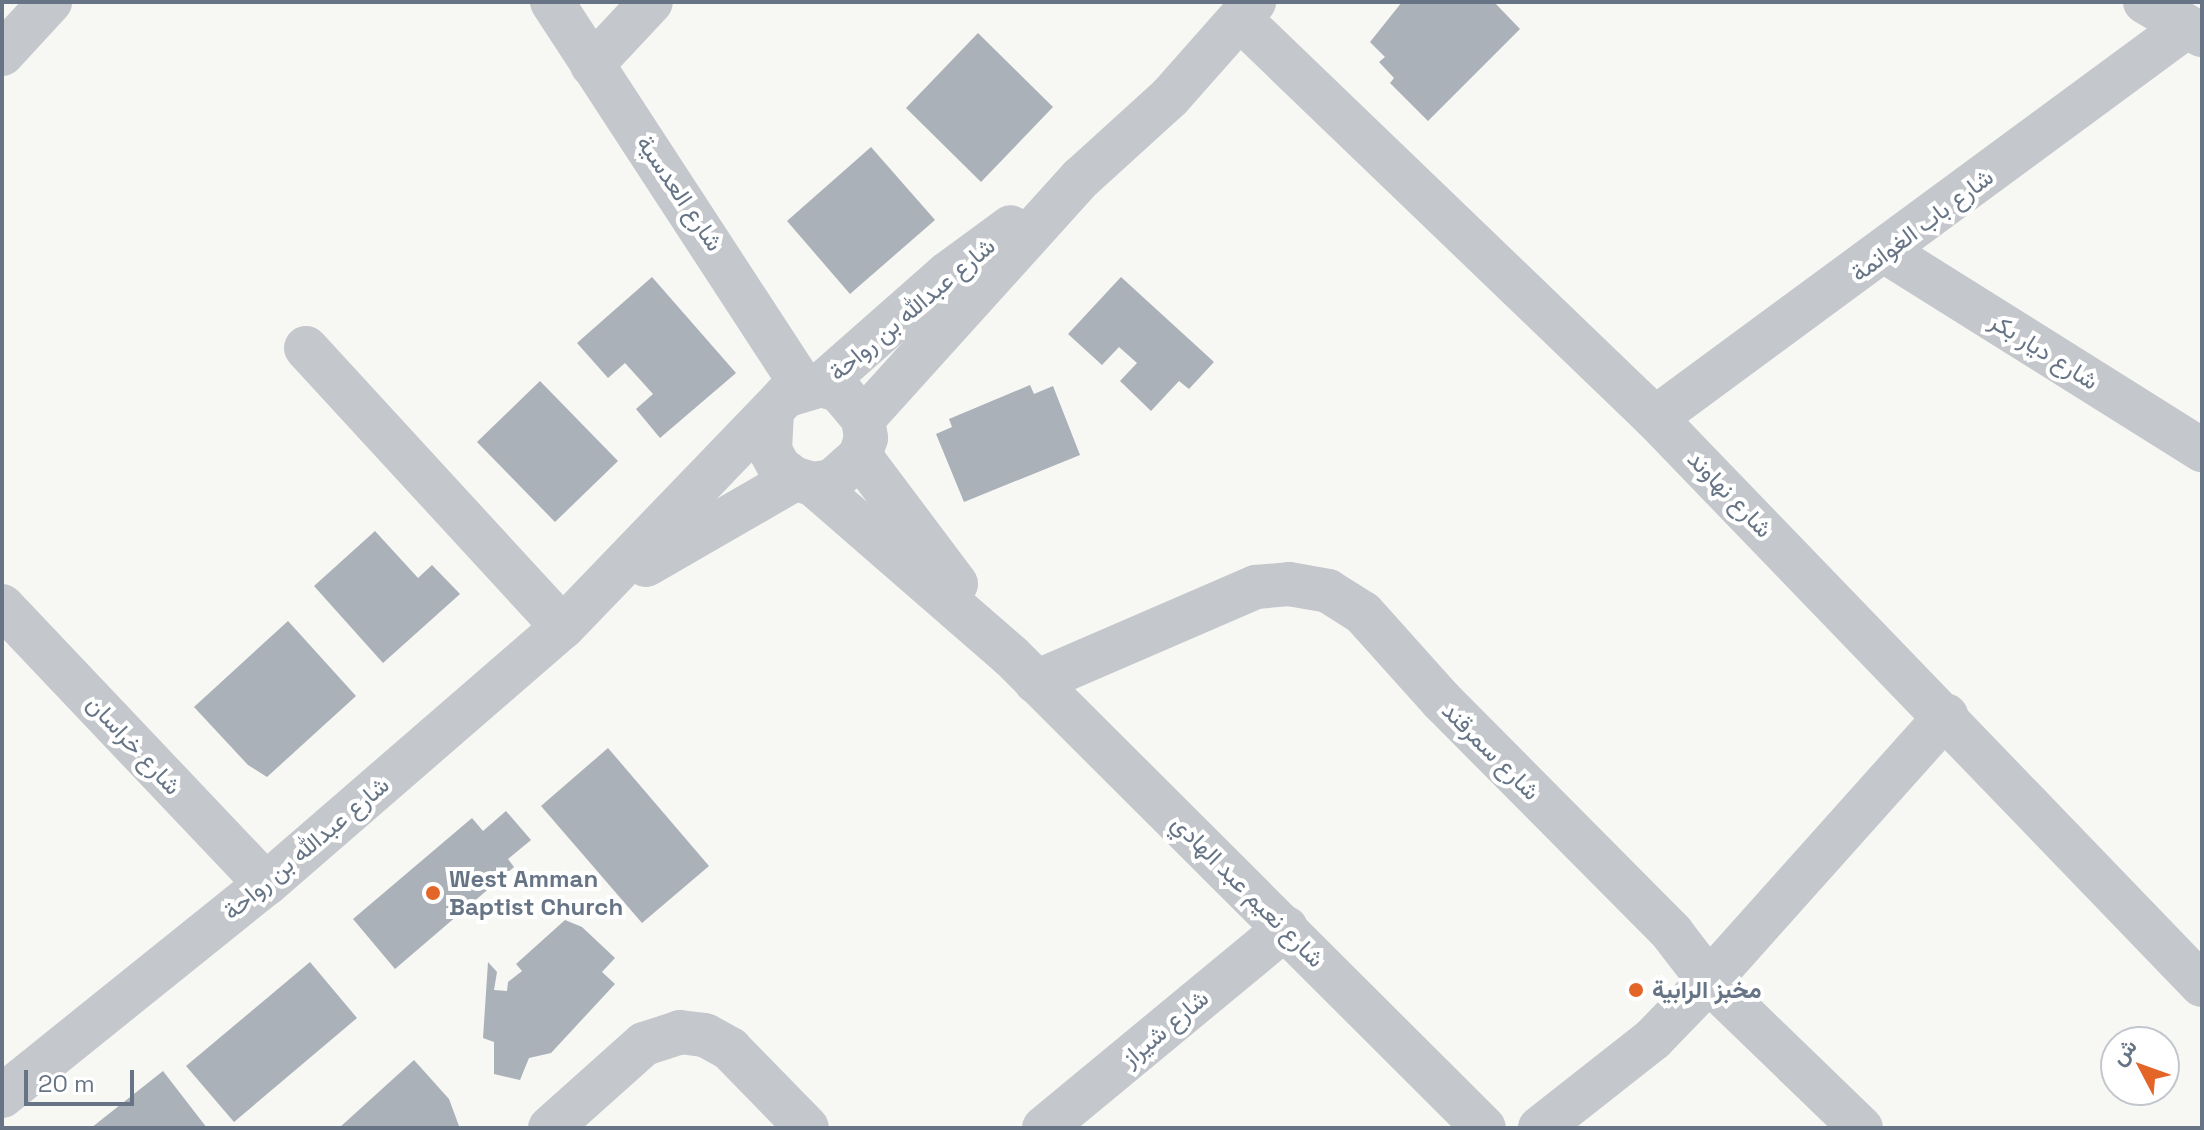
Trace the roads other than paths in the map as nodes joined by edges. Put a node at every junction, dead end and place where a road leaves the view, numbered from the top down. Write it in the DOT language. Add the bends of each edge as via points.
graph roads {
  1 [pos="50,2"];
  2 [pos="552,2"];
  3 [pos="651,2"];
  4 [pos="2145,2"];
  5 [pos="1247,11"];
  6 [pos="2194,31"];
  7 [pos="2,54"];
  8 [pos="592,65"];
  9 [pos="1082,177"];
  10 [pos="1886,252"];
  11 [pos="306,348"];
  12 [pos="799,395"];
  13 [pos="1655,418"];
  14 [pos="862,438"];
  15 [pos="2202,450"];
  16 [pos="804,481"];
  17 [pos="602,590"];
  18 [pos="2,606"];
  19 [pos="563,627"];
  20 [pos="1023,669"];
  21 [pos="1946,716"];
  22 [pos="266,884"];
  23 [pos="1286,928"];
  24 [pos="1709,981"];
  25 [pos="2202,985"];
  26 [pos="2,1096"];
  27 [pos="550,1128"];
  28 [pos="807,1128"];
  29 [pos="1044,1128"];
  30 [pos="1484,1128"];
  31 [pos="1540,1128"];
  32 [pos="1861,1128"];
  1 -- 7 [label="street"];
  2 -- 8 [label="street, شارع العدسية"];
  3 -- 8 [label="street"];
  4 -- 6 [label="street"];
  5 -- 9 [label="street, شارع عبدالله بن رواحة" via="1170,97"];
  5 -- 13 [label="street, شارع نهاوند"];
  6 -- 10 [label="street, شارع باب الغوانمة"];
  8 -- 12 [label="street, شارع العدسية"];
  9 -- 12 [label="street, شارع عبدالله بن رواحة" via="947,274"];
  9 -- 14 [label="street, شارع عبدالله بن رواحة"];
  10 -- 13 [label="street, شارع باب الغوانمة"];
  10 -- 15 [label="street, شارع ديار بكر"];
  11 -- 19 [label="street"];
  12 -- 14 [label="street" via="839,390"];
  12 -- 16 [label="street" via="770,450 779,467"];
  12 -- 17 [label="street, شارع عبدالله بن رواحة"];
  13 -- 21 [label="street, شارع نهاوند"];
  14 -- 16 [label="street" via="849,472"];
  14 -- 20 [label="street, شارع نعيم عبد الهادي"];
  16 -- 17 [label="street, شارع عبدالله بن رواحة"];
  16 -- 20 [label="street, شارع نعيم عبد الهادي"];
  17 -- 19 [label="street, شارع عبدالله بن رواحة"];
  18 -- 22 [label="street, شارع خراسان"];
  19 -- 22 [label="street, شارع عبدالله بن رواحة"];
  20 -- 23 [label="street, شارع نعيم عبد الهادي"];
  20 -- 24 [label="street, شارع سمرقند" via="1256,587 1289,584 1328,591 1363,613 1442,701 1672,933"];
  21 -- 24 [label="street"];
  21 -- 25 [label="street, شارع نهاوند"];
  22 -- 26 [label="street, شارع عبدالله بن رواحة"];
  23 -- 29 [label="street, شارع شيراز"];
  23 -- 30 [label="street, شارع نعيم عبد الهادي"];
  24 -- 31 [label="street" via="1653,1039"];
  24 -- 32 [label="street, شارع سمرقند"];
  27 -- 28 [label="street" via="644,1044 680,1032 705,1035 730,1049"];
}
